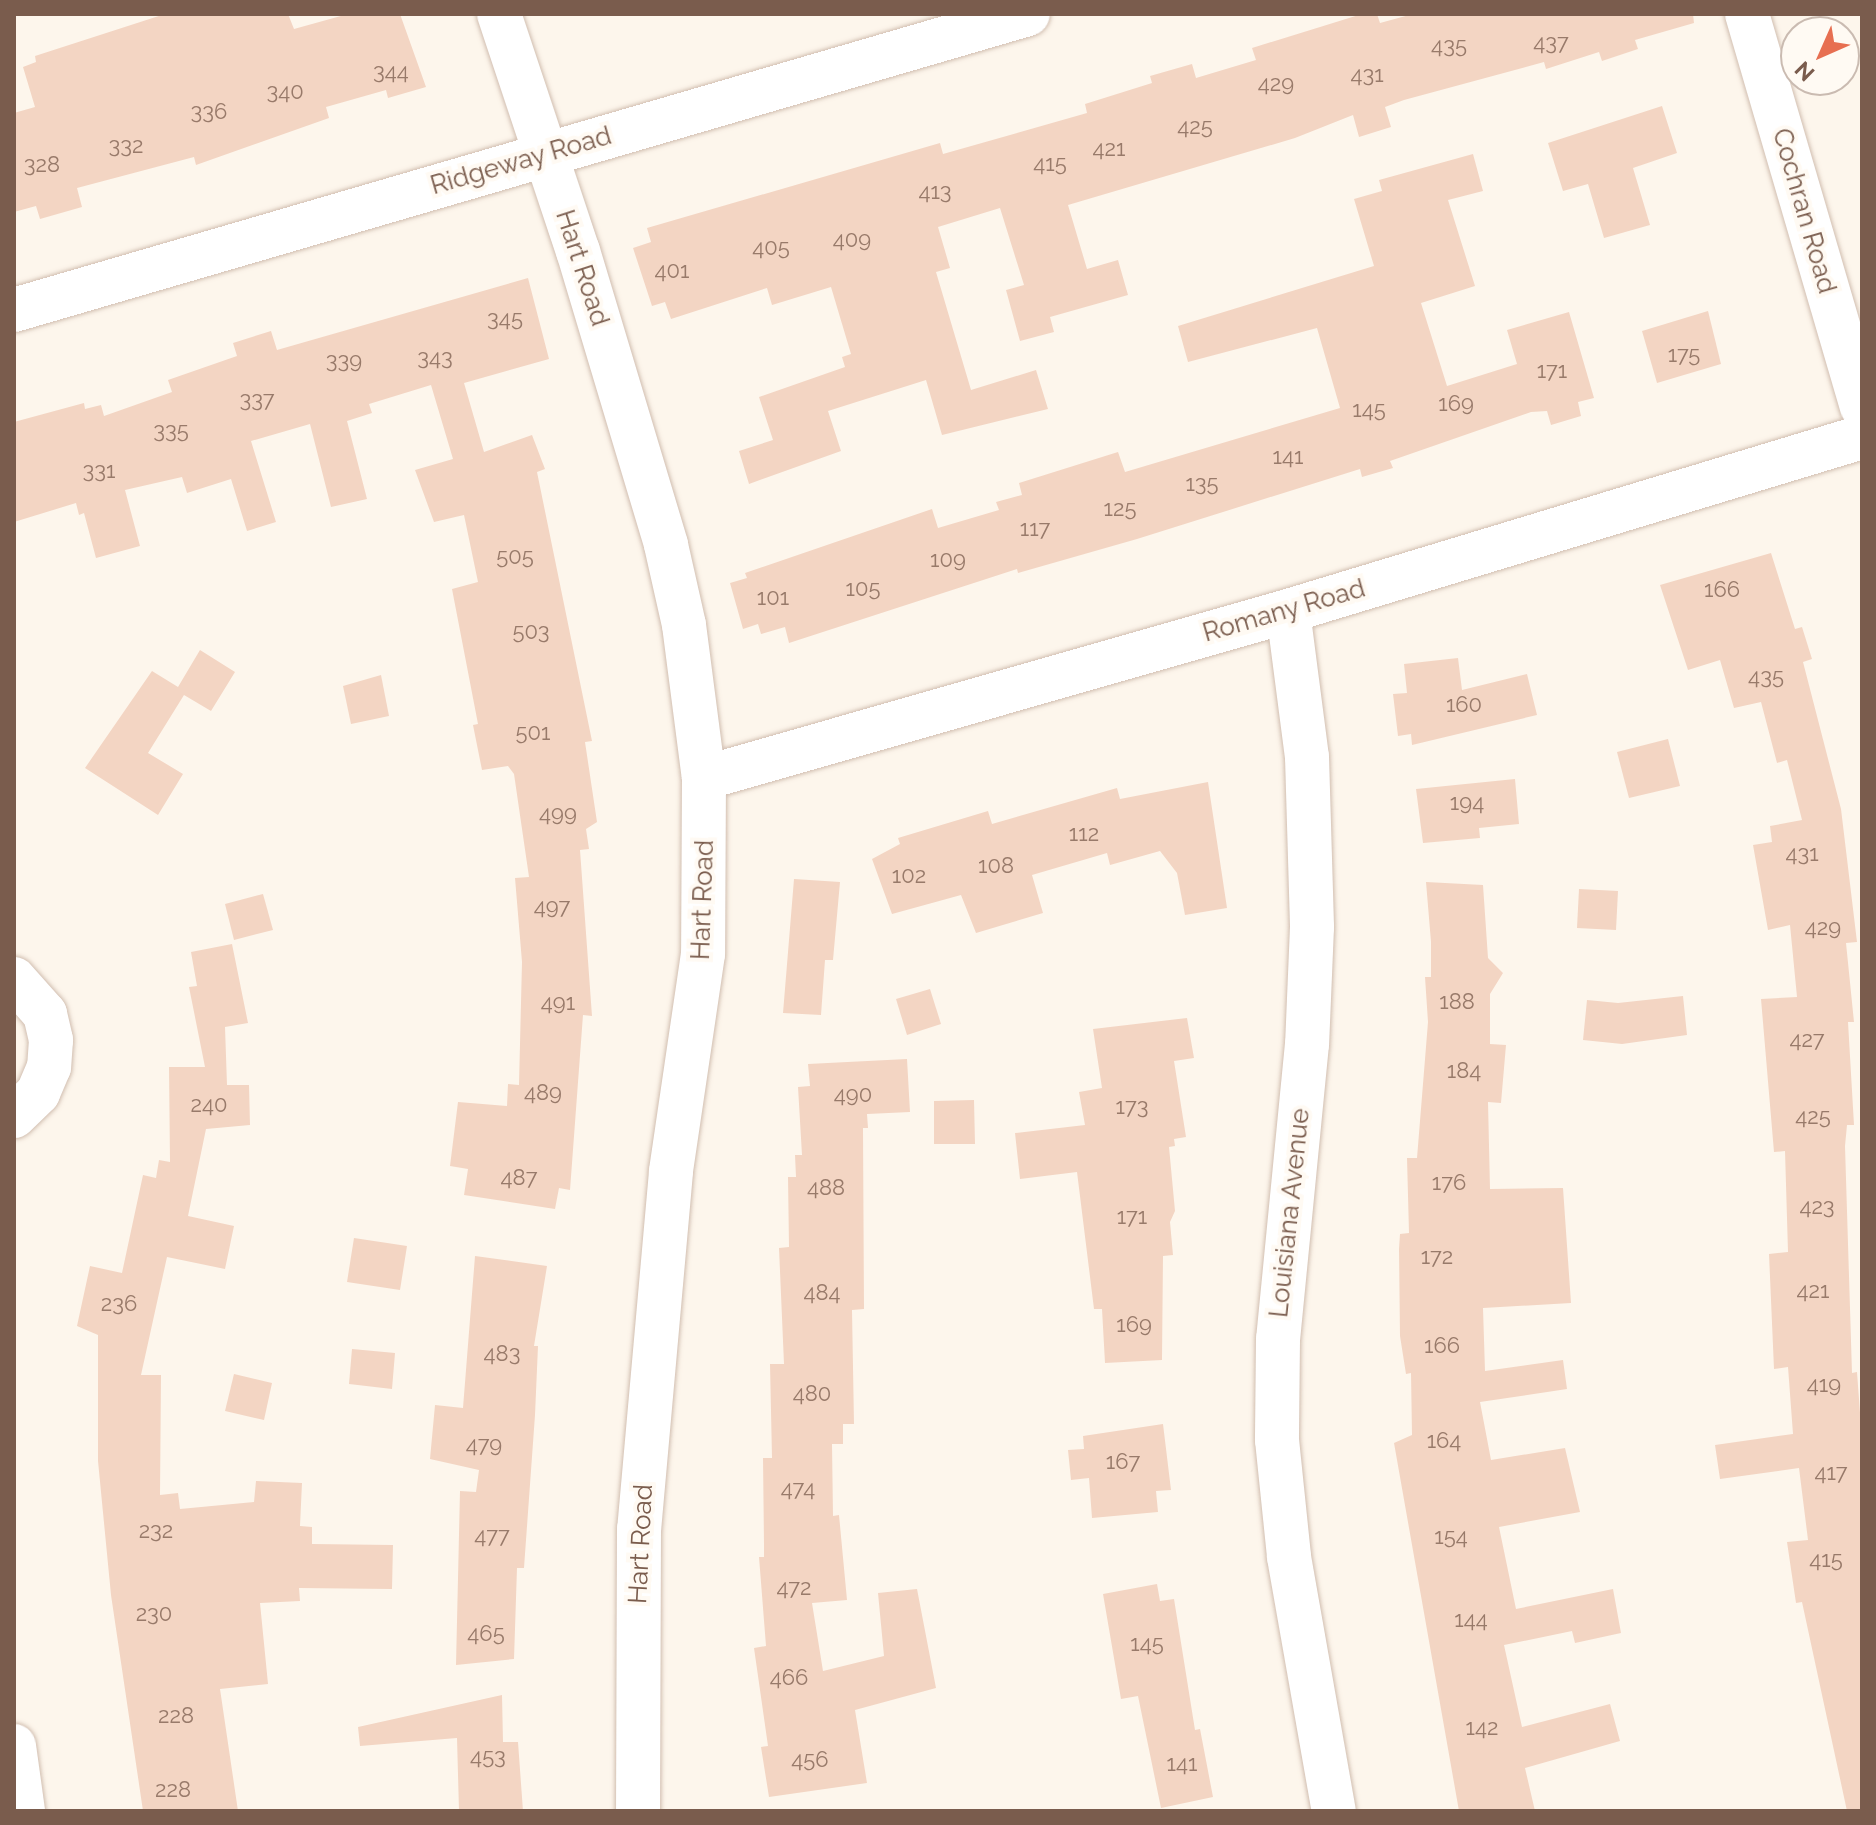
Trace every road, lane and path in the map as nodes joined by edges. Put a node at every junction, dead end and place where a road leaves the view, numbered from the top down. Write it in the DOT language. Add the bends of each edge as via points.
graph roads {
  1 [pos="499,14"];
  2 [pos="1028,14"];
  3 [pos="1747,14"];
  4 [pos="543,155"];
  5 [pos="14,310"];
  6 [pos="1862,407"];
  7 [pos="1862,437"];
  8 [pos="1288,611"];
  9 [pos="704,778"];
  10 [pos="14,979"];
  11 [pos="14,1116"];
  12 [pos="14,1746"];
  13 [pos="23,1811"];
  14 [pos="638,1811"];
  15 [pos="1334,1811"];
  1 -- 4 [label="street, Hart Road"];
  2 -- 4 [label="street, Ridgeway Road"];
  3 -- 6 [label="street, Cochran Road"];
  4 -- 5 [label="street, Ridgeway Road"];
  4 -- 9 [label="street, Hart Road" via="578,251 666,545 684,625"];
  7 -- 8 [label="street, Romany Road"];
  8 -- 9 [label="street, Romany Road"];
  8 -- 15 [label="street, Louisiana Avenue" via="1307,757 1312,927 1307,1044 1278,1339 1277,1440 1289,1557"];
  9 -- 14 [label="street, Hart Road" via="703,954 671,1172 639,1529"];
  10 -- 11 [label="street" via="45,1014 51,1040 49,1067 38,1093"];
  12 -- 13 [label="street"];
}
